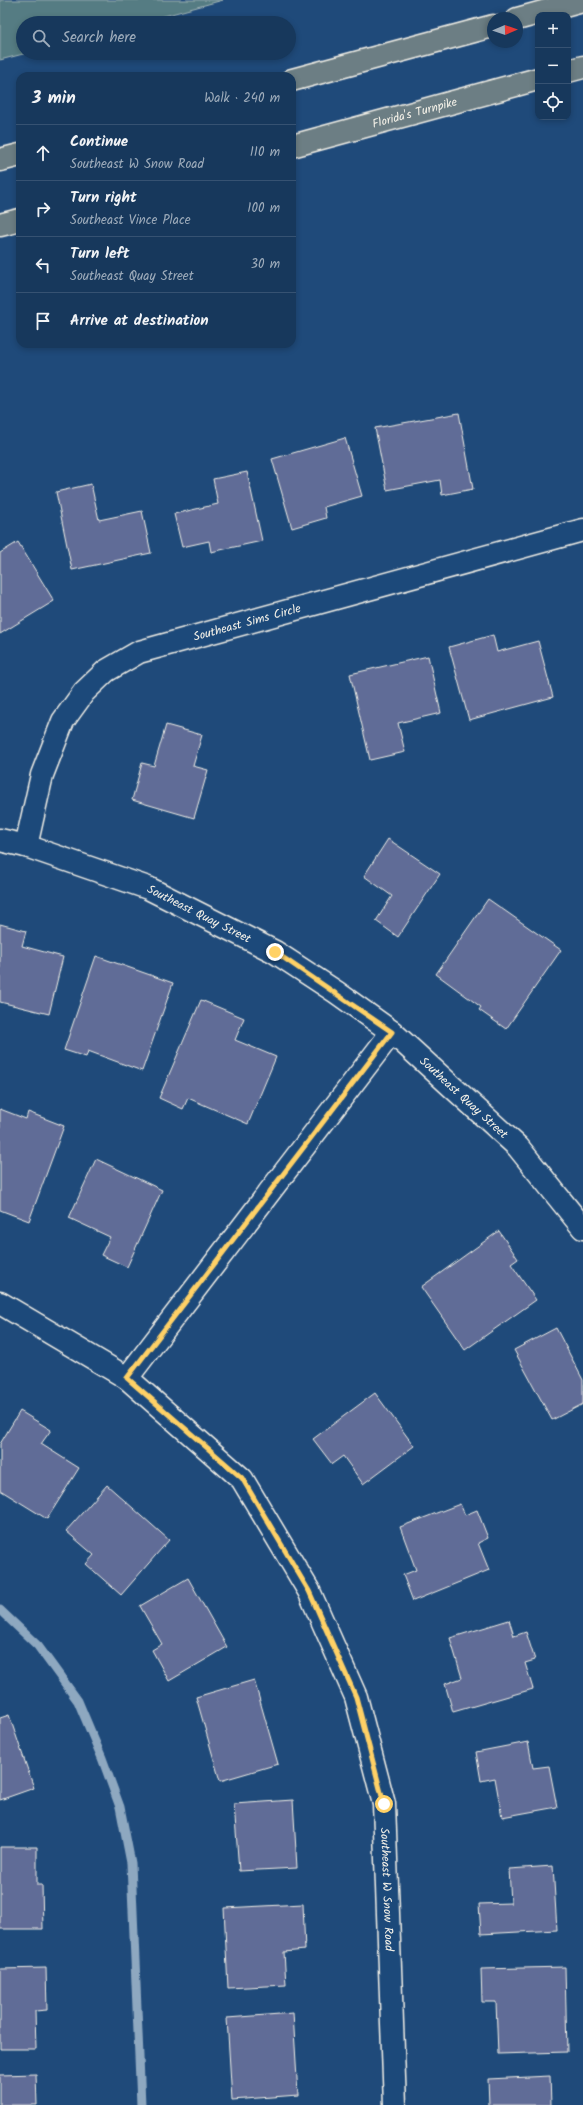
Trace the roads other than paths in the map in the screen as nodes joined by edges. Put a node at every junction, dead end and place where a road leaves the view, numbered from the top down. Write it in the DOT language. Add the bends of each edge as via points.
graph roads {
  1 [pos="583,1"];
  2 [pos="523,17"];
  3 [pos="487,28"];
  4 [pos="583,67"];
  5 [pos="571,70"];
  6 [pos="296,79"];
  7 [pos="535,80"];
  8 [pos="296,145"];
  9 [pos="16,156"];
  10 [pos="0,160"];
  11 [pos="16,221"];
  12 [pos="0,225"];
  13 [pos="583,530"];
  14 [pos="0,840"];
  15 [pos="26,846"];
  16 [pos="392,1032"];
  17 [pos="583,1228"];
  18 [pos="0,1303"];
  19 [pos="127,1378"];
  20 [pos="395,2105"];
  1 -- 2 [label="highway"];
  3 -- 6 [label="highway"];
  4 -- 5 [label="highway"];
  7 -- 8 [label="highway, Florida's Turnpike"];
  9 -- 10 [label="highway"];
  11 -- 12 [label="highway"];
  13 -- 15 [label="street, Southeast Sims Circle" via="139,652 106,671 84,692 63,721 42,775"];
  14 -- 15 [label="street, Southeast Quay Street"];
  15 -- 16 [label="street, Southeast Quay Street" via="148,888 275,952"];
  16 -- 17 [label="street, Southeast Quay Street" via="518,1147"];
  16 -- 19 [label="street"];
  18 -- 19 [label="street, Southeast W Snow Road"];
  19 -- 20 [label="street, Southeast W Snow Road" via="242,1478 309,1591 356,1697 384,1804"];
}
